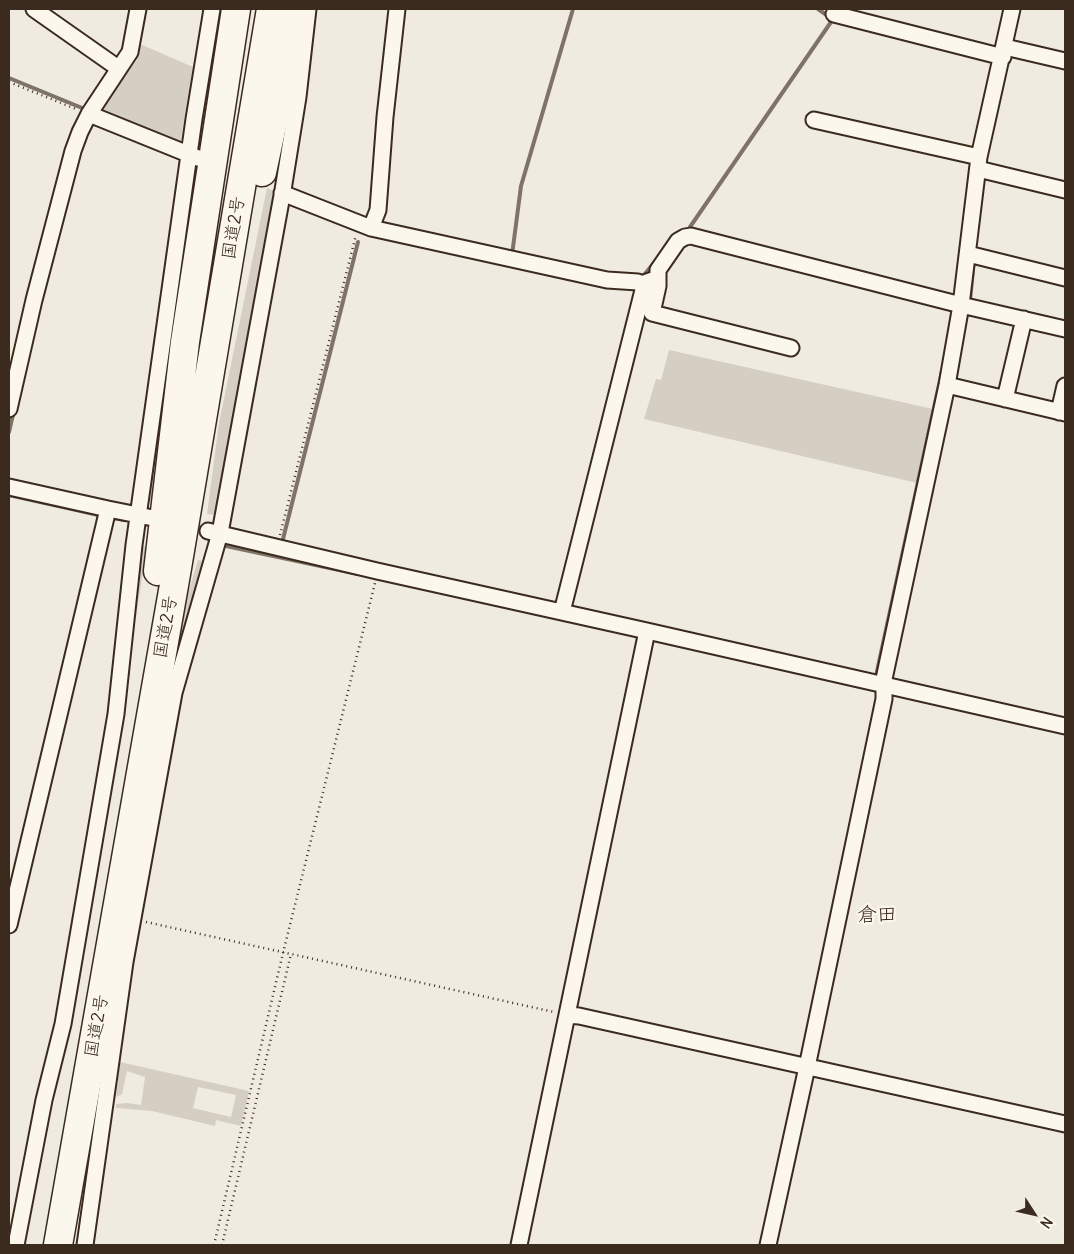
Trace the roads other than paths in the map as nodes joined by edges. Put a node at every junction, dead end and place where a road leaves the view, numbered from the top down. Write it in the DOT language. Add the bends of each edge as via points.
graph roads {
  1 [pos="34,9"];
  2 [pos="138,9"];
  3 [pos="271,9"];
  4 [pos="294,9"];
  5 [pos="308,9"];
  6 [pos="397,9"];
  7 [pos="1012,9"];
  8 [pos="234,12"];
  9 [pos="834,14"];
  10 [pos="1004,52"];
  11 [pos="1065,61"];
  12 [pos="118,68"];
  13 [pos="252,75"];
  14 [pos="90,114"];
  15 [pos="194,119"];
  16 [pos="814,120"];
  17 [pos="197,158"];
  18 [pos="981,167"];
  19 [pos="267,184"];
  20 [pos="1065,190"];
  21 [pos="283,192"];
  22 [pos="365,226"];
  23 [pos="972,255"];
  24 [pos="1065,278"];
  25 [pos="648,281"];
  26 [pos="961,305"];
  27 [pos="1024,319"];
  28 [pos="1065,329"];
  29 [pos="791,348"];
  30 [pos="947,385"];
  31 [pos="1065,386"];
  32 [pos="207,391"];
  33 [pos="1005,399"];
  34 [pos="9,409"];
  35 [pos="1062,412"];
  36 [pos="9,487"];
  37 [pos="107,513"];
  38 [pos="146,516"];
  39 [pos="214,532"];
  40 [pos="158,571"];
  41 [pos="562,612"];
  42 [pos="646,635"];
  43 [pos="884,690"];
  44 [pos="1065,726"];
  45 [pos="9,925"];
  46 [pos="567,1015"];
  47 [pos="808,1067"];
  48 [pos="1065,1124"];
  49 [pos="16,1245"];
  50 [pos="42,1245"];
  51 [pos="58,1245"];
  52 [pos="85,1245"];
  53 [pos="519,1245"];
  54 [pos="768,1245"];
  1 -- 12 [label="street"];
  2 -- 12 [label="street" via="130,52"];
  3 -- 13 [label="highway, 国道2号"];
  4 -- 32 [label="highway" via="224,361"];
  5 -- 21 [label="street"];
  6 -- 22 [label="street" via="378,210"];
  7 -- 10 [label="street"];
  8 -- 13 [label="highway, 国道2号"];
  8 -- 15 [label="street"];
  8 -- 15 [label="street" via="212,46"];
  8 -- 40 [label="highway" via="185,342"];
  9 -- 10 [label="street"];
  10 -- 11 [label="street"];
  10 -- 18 [label="street"];
  12 -- 14 [label="street"];
  13 -- 32 [label="highway, 国道2号"];
  13 -- 40 [label="highway, 国道2号"];
  14 -- 17 [label="street"];
  14 -- 34 [label="street" via="80,132 66,178"];
  15 -- 17 [label="street"];
  16 -- 18 [label="street"];
  17 -- 38 [label="street"];
  18 -- 20 [label="street"];
  18 -- 23 [label="street"];
  19 -- 21 [label="street"];
  21 -- 22 [label="street"];
  21 -- 39 [label="street"];
  22 -- 25 [label="street" via="606,280"];
  23 -- 24 [label="street"];
  23 -- 26 [label="street"];
  25 -- 26 [label="street" via="678,241 691,236"];
  25 -- 29 [label="street" via="658,286 652,313"];
  25 -- 41 [label="street" via="643,290"];
  26 -- 27 [label="street"];
  26 -- 30 [label="street"];
  27 -- 28 [label="street"];
  27 -- 33 [label="street"];
  30 -- 33 [label="street"];
  30 -- 43 [label="street"];
  31 -- 35 [label="street"];
  32 -- 51 [label="highway, 国道2号"];
  33 -- 35 [label="street"];
  36 -- 37 [label="street"];
  37 -- 38 [label="street"];
  37 -- 45 [label="street"];
  38 -- 49 [label="street" via="63,1024 42,1109"];
  39 -- 41 [label="street"];
  39 -- 52 [label="street" via="174,693 133,919"];
  40 -- 50 [label="highway, 国道2号"];
  41 -- 42 [label="street"];
  42 -- 43 [label="street"];
  42 -- 46 [label="street"];
  43 -- 44 [label="street"];
  43 -- 47 [label="street"];
  46 -- 47 [label="street"];
  46 -- 53 [label="street"];
  47 -- 48 [label="street"];
  47 -- 54 [label="street"];
}
